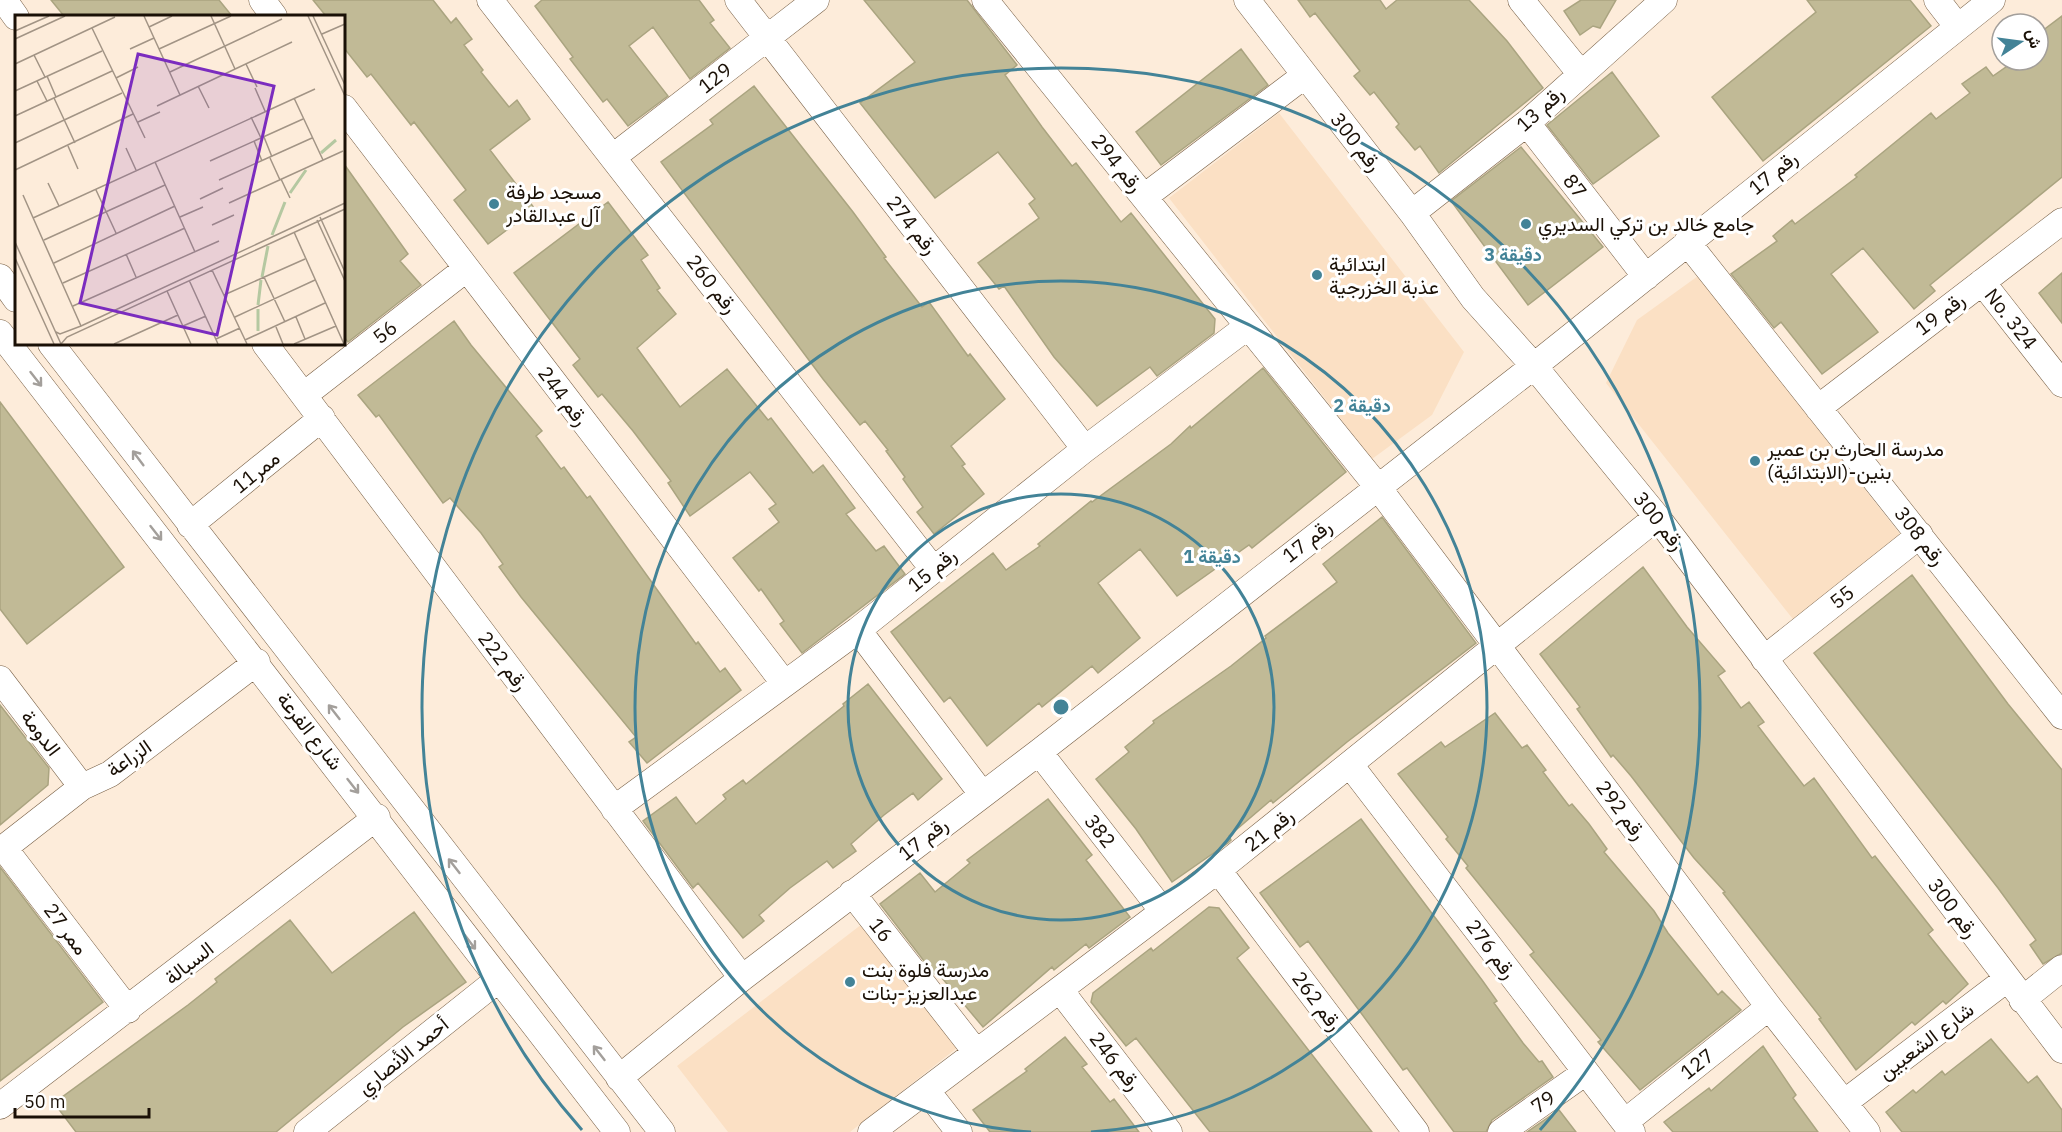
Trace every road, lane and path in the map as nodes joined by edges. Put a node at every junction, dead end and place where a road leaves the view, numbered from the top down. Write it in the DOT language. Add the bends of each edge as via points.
graph roads {
  1 [pos="4,0"];
  2 [pos="262,0"];
  3 [pos="490,0"];
  4 [pos="738,0"];
  5 [pos="816,0"];
  6 [pos="985,0"];
  7 [pos="1247,0"];
  8 [pos="1521,0"];
  9 [pos="1664,0"];
  10 [pos="1937,0"];
  11 [pos="1992,0"];
  12 [pos="273,15"];
  13 [pos="15,16"];
  14 [pos="1957,26"];
  15 [pos="767,38"];
  16 [pos="1580,73"];
  17 [pos="1304,76"];
  18 [pos="345,109"];
  19 [pos="1527,123"];
  20 [pos="614,157"];
  21 [pos="1144,197"];
  22 [pos="1412,213"];
  23 [pos="2062,221"];
  24 [pos="1687,242"];
  25 [pos="466,269"];
  26 [pos="0,277"];
  27 [pos="1646,277"];
  28 [pos="1982,282"];
  29 [pos="15,298"];
  30 [pos="1247,327"];
  31 [pos="0,333"];
  32 [pos="52,345"];
  33 [pos="266,345"];
  34 [pos="1534,366"];
  35 [pos="2062,384"];
  36 [pos="304,395"];
  37 [pos="1818,408"];
  38 [pos="321,418"];
  39 [pos="1085,449"];
  40 [pos="1377,486"];
  41 [pos="1657,518"];
  42 [pos="190,525"];
  43 [pos="1920,535"];
  44 [pos="933,569"];
  45 [pos="858,630"];
  46 [pos="1498,645"];
  47 [pos="1764,659"];
  48 [pos="257,662"];
  49 [pos="0,679"];
  50 [pos="784,683"];
  51 [pos="2062,716"];
  52 [pos="1039,752"];
  53 [pos="1351,766"];
  54 [pos="82,787"];
  55 [pos="982,794"];
  56 [pos="614,809"];
  57 [pos="377,817"];
  58 [pos="2,849"];
  59 [pos="1218,870"];
  60 [pos="852,893"];
  61 [pos="1162,910"];
  62 [pos="2062,968"];
  63 [pos="742,978"];
  64 [pos="2007,979"];
  65 [pos="499,980"];
  66 [pos="1060,990"];
  67 [pos="2022,1000"];
  68 [pos="1769,1007"];
  69 [pos="128,1010"];
  70 [pos="2062,1050"];
  71 [pos="976,1052"];
  72 [pos="1586,1072"];
  73 [pos="619,1078"];
  74 [pos="927,1091"];
  75 [pos="1845,1102"];
  76 [pos="0,1106"];
  77 [pos="322,1127"];
  78 [pos="1628,1127"];
  79 [pos="618,1132"];
  80 [pos="662,1132"];
  81 [pos="871,1132"];
  82 [pos="959,1132"];
  83 [pos="1169,1132"];
  84 [pos="1416,1132"];
  85 [pos="1501,1132"];
  86 [pos="1867,1132"];
  1 -- 13 [label="street"];
  2 -- 12 [label="street"];
  3 -- 20 [label="street, رقم 260"];
  4 -- 15 [label="street, رقم 274"];
  5 -- 15 [label="street, 129"];
  6 -- 21 [label="street, رقم 294"];
  7 -- 17 [label="street, رقم 300"];
  8 -- 16 [label="street"];
  9 -- 16 [label="street, رقم 13"];
  10 -- 14 [label="street"];
  11 -- 14 [label="street, رقم 17"];
  14 -- 24 [label="street, رقم 17"];
  15 -- 20 [label="street, 129"];
  15 -- 39 [label="street, رقم 274"];
  16 -- 19 [label="street, رقم 13"];
  17 -- 21 [label="street"];
  17 -- 22 [label="street, رقم 300"];
  18 -- 25 [label="street, رقم 244"];
  19 -- 22 [label="street, رقم 13"];
  19 -- 27 [label="street, 87"];
  20 -- 44 [label="street, رقم 260"];
  21 -- 30 [label="street, رقم 294"];
  22 -- 34 [label="street, رقم 300" via="1473,298"];
  23 -- 28 [label="street, رقم 19"];
  24 -- 27 [label="street, رقم 17"];
  24 -- 37 [label="street, رقم 308"];
  25 -- 36 [label="street, 56"];
  25 -- 50 [label="street, رقم 244"];
  26 -- 29 [label="street"];
  27 -- 34 [label="street, رقم 17"];
  28 -- 35 [label="street, No. 324"];
  28 -- 37 [label="street, رقم 19"];
  30 -- 39 [label="street, رقم 15"];
  30 -- 40 [label="street, رقم 294"];
  31 -- 48 [label="street, شارع الفرعة, one-way"];
  42 -- 32 [label="street, شارع الفرعة, one-way"];
  33 -- 36 [label="street, رقم 222"];
  34 -- 40 [label="street, رقم 17"];
  34 -- 41 [label="street, رقم 300"];
  36 -- 38 [label="street, رقم 222"];
  37 -- 43 [label="street, رقم 308"];
  38 -- 42 [label="street, ممر11"];
  38 -- 56 [label="street, رقم 222"];
  39 -- 44 [label="street, رقم 15"];
  40 -- 46 [label="street, رقم 292"];
  40 -- 52 [label="street, رقم 17"];
  41 -- 46 [label="street, رقم 21"];
  41 -- 47 [label="street, رقم 300"];
  73 -- 42 [label="street, شارع الفرعة, one-way"];
  43 -- 47 [label="street, 55"];
  43 -- 51 [label="street, رقم 308"];
  44 -- 45 [label="street, رقم 15"];
  45 -- 50 [label="street, رقم 15"];
  45 -- 55 [label="street"];
  46 -- 53 [label="street, رقم 21"];
  46 -- 68 [label="street, رقم 292"];
  47 -- 64 [label="street, رقم 300"];
  48 -- 54 [label="street, الزراعة" via="110,774"];
  48 -- 57 [label="street, شارع الفرعة, one-way"];
  49 -- 54 [label="street, الدومة"];
  50 -- 56 [label="street, رقم 15"];
  52 -- 55 [label="street, رقم 17"];
  52 -- 61 [label="street, 382"];
  53 -- 59 [label="street, رقم 21"];
  53 -- 72 [label="street, رقم 276"];
  54 -- 58 [label="street, الزراعة"];
  55 -- 60 [label="street, رقم 17"];
  56 -- 63 [label="street, رقم 222"];
  57 -- 65 [label="street, شارع الفرعة, one-way"];
  57 -- 69 [label="street, السبالة"];
  58 -- 69 [label="street, ممر 27"];
  59 -- 61 [label="street, رقم 21"];
  59 -- 84 [label="street, رقم 262"];
  60 -- 63 [label="street, رقم 17"];
  60 -- 71 [label="street, 16"];
  61 -- 66 [label="street, رقم 21"];
  62 -- 67 [label="street"];
  63 -- 73 [label="street, رقم 17"];
  64 -- 67 [label="street, رقم 300"];
  64 -- 75 [label="street, شارع الشعبين"];
  65 -- 77 [label="street, أحمد الأنصاري"];
  65 -- 79 [label="street, شارع الفرعة"];
  66 -- 71 [label="street, رقم 21"];
  66 -- 83 [label="street, رقم 246"];
  67 -- 70 [label="street, رقم 300"];
  68 -- 75 [label="street, رقم 292"];
  68 -- 78 [label="street, 127"];
  69 -- 76 [label="street, السبالة"];
  71 -- 74 [label="street, رقم 21"];
  72 -- 78 [label="street, رقم 276"];
  72 -- 85 [label="street, 79"];
  73 -- 80 [label="street, شارع الفرعة"];
  74 -- 81 [label="street, رقم 21"];
  74 -- 82 [label="street"];
  75 -- 86 [label="street, رقم 292"];
}
